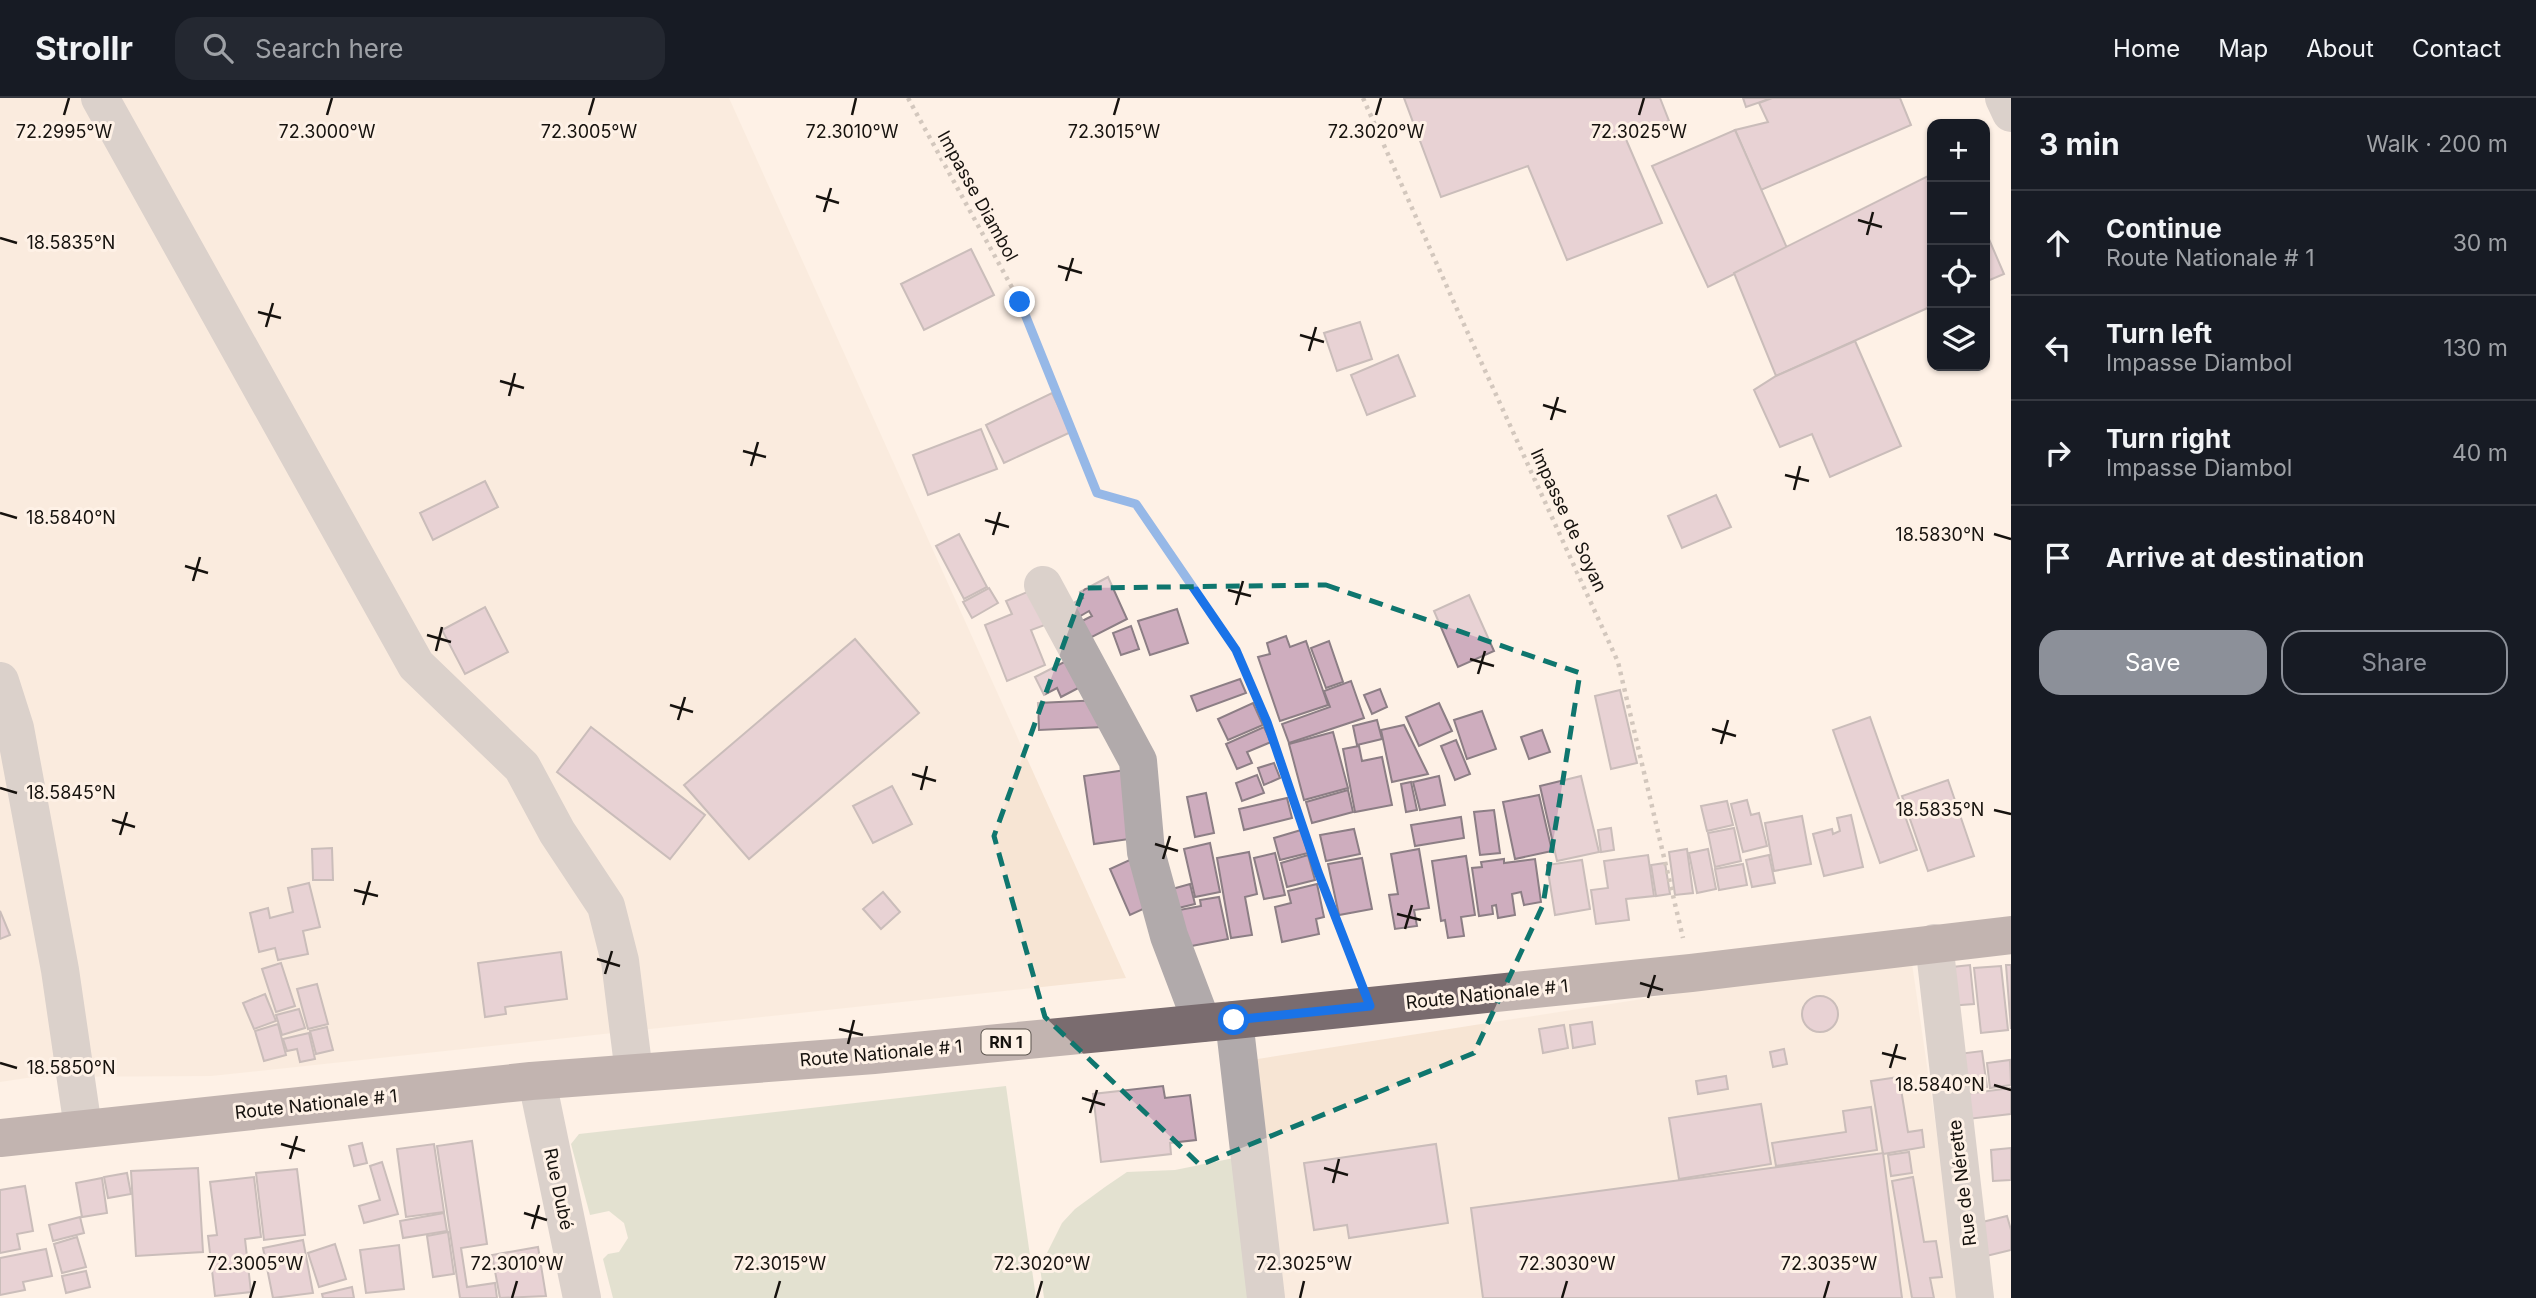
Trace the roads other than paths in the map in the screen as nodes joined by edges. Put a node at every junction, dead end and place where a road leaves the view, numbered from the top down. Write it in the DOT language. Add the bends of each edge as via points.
graph roads {
  1 [pos="100,98"];
  2 [pos="2004,98"];
  3 [pos="2011,113"];
  4 [pos="1043,585"];
  5 [pos="0,681"];
  6 [pos="2011,935"];
  7 [pos="1934,943"];
  8 [pos="1218,1021"];
  9 [pos="634,1073"];
  10 [pos="537,1081"];
  11 [pos="83,1128"];
  12 [pos="0,1139"];
  13 [pos="582,1298"];
  14 [pos="1266,1298"];
  15 [pos="1975,1298"];
  1 -- 9 [label="street" via="416,665 522,767 557,832 606,906 620,961"];
  2 -- 3 [label="street"];
  4 -- 8 [label="street" via="1138,761 1146,852 1169,936"];
  5 -- 11 [label="street" via="15,728 60,970"];
  6 -- 7 [label="main road, Route Nationale # 1 / RN 1"];
  7 -- 8 [label="main road, Route Nationale # 1 / RN 1" via="1691,973"];
  7 -- 15 [label="street, Rue de Nérette"];
  8 -- 9 [label="main road, Route Nationale # 1 / RN 1"];
  8 -- 14 [label="street"];
  9 -- 10 [label="main road, Route Nationale # 1 / RN 1"];
  10 -- 11 [label="main road, Route Nationale # 1 / RN 1"];
  10 -- 13 [label="street, Rue Dubé"];
  11 -- 12 [label="main road, Route Nationale # 1 / RN 1"];
}
